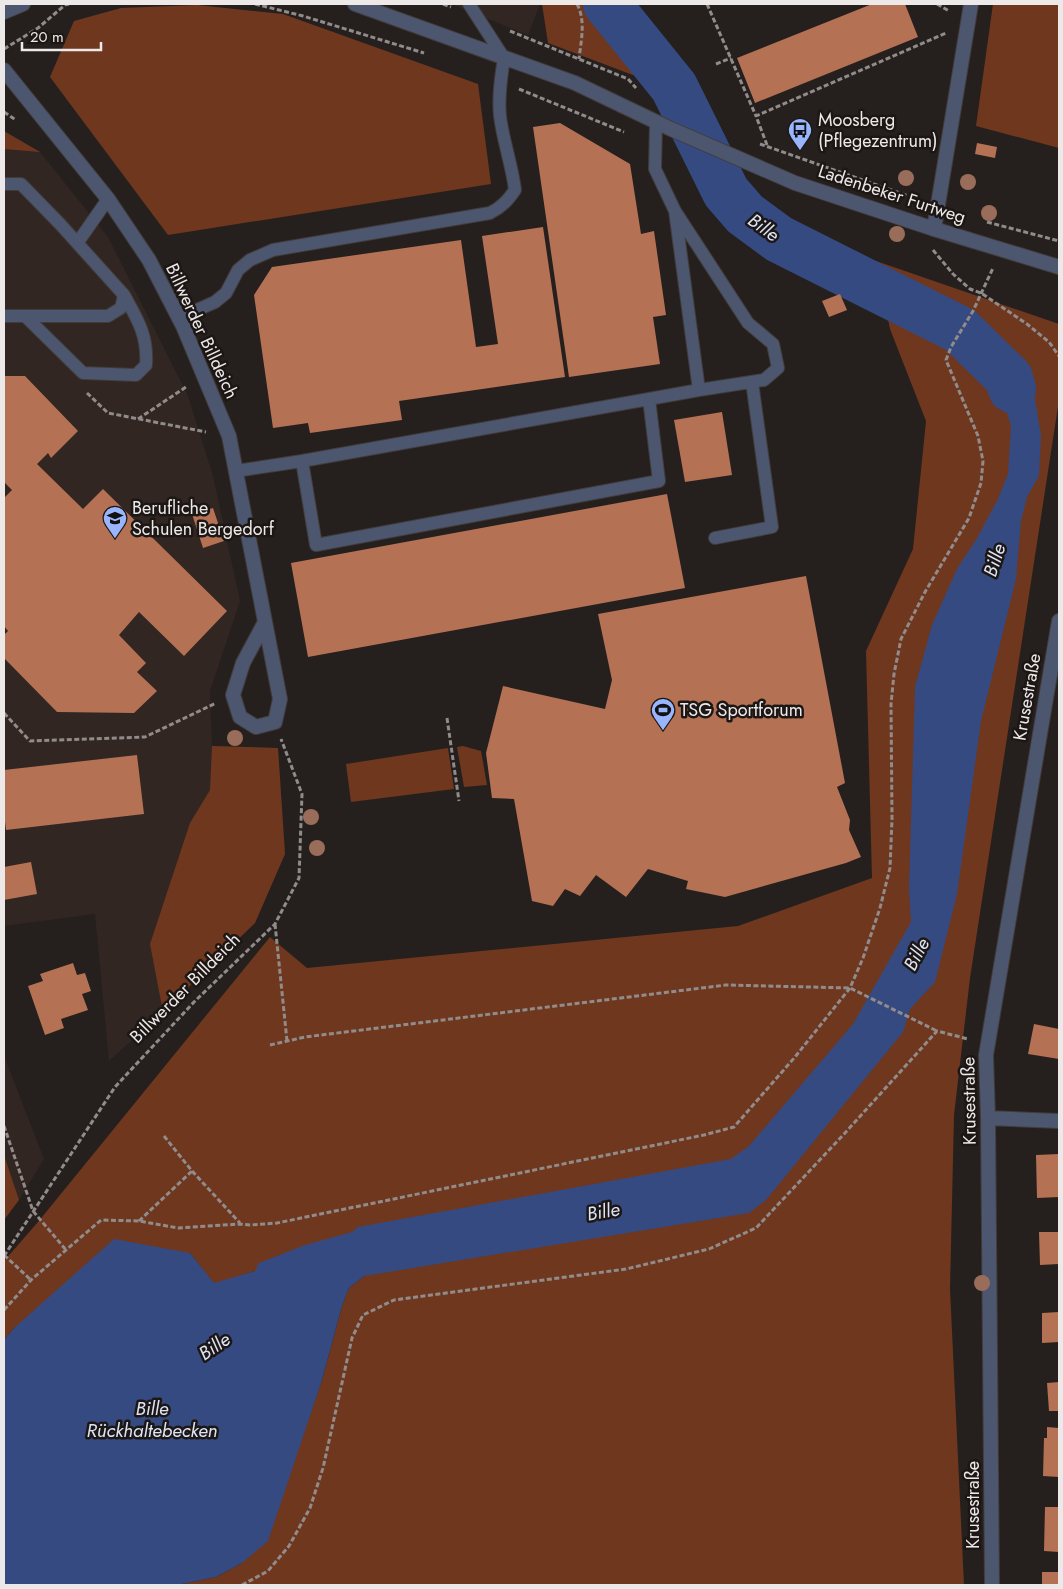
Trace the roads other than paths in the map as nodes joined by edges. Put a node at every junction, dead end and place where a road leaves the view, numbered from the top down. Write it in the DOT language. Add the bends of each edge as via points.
graph roads {
  1 [pos="24,4"];
  2 [pos="355,4"];
  3 [pos="469,4"];
  4 [pos="971,4"];
  5 [pos="4,12"];
  6 [pos="504,58"];
  7 [pos="4,70"];
  8 [pos="656,121"];
  9 [pos="4,184"];
  10 [pos="108,199"];
  11 [pos="675,211"];
  12 [pos="934,229"];
  13 [pos="78,242"];
  14 [pos="1059,267"];
  15 [pos="124,295"];
  16 [pos="4,316"];
  17 [pos="26,316"];
  18 [pos="179,318"];
  19 [pos="752,382"];
  20 [pos="699,390"];
  21 [pos="649,399"];
  22 [pos="302,461"];
  23 [pos="236,470"];
  24 [pos="715,538"];
  25 [pos="1059,621"];
  26 [pos="265,622"];
  27 [pos="988,1118"];
  28 [pos="1059,1121"];
  29 [pos="992,1585"];
  1 -- 5 [label="street"];
  2 -- 6 [label="street"];
  3 -- 6 [label="lane"];
  4 -- 12 [label="street"];
  6 -- 8 [label="street" via="575,83"];
  6 -- 18 [label="lane" via="500,116 515,190 501,207 490,213 273,250 250,260 238,270 226,293 215,302"];
  7 -- 10 [label="street, Billwerder Billdeich"];
  8 -- 11 [label="lane" via="655,169"];
  8 -- 12 [label="street, Ladenbeker Furtweg" via="794,183"];
  9 -- 13 [label="lane" via="21,184"];
  10 -- 13 [label="lane"];
  10 -- 18 [label="street, Billwerder Billdeich" via="149,260"];
  11 -- 19 [label="lane" via="748,323 773,344 778,368 764,380"];
  11 -- 20 [label="lane"];
  12 -- 14 [label="street, Ladenbeker Furtweg"];
  13 -- 15 [label="lane"];
  15 -- 17 [label="lane" via="121,308 108,316"];
  15 -- 17 [label="lane" via="140,322 147,350 146,365 136,375 83,373"];
  16 -- 17 [label="lane"];
  18 -- 23 [label="street, Billwerder Billdeich" via="229,436"];
  19 -- 20 [label="lane"];
  19 -- 24 [label="lane" via="772,527"];
  20 -- 21 [label="lane"];
  21 -- 22 [label="lane"];
  21 -- 22 [label="lane" via="659,481 316,545"];
  22 -- 23 [label="lane"];
  23 -- 26 [label="street, Billwerder Billdeich"];
  25 -- 27 [label="street, Krusestraße" via="986,1055"];
  26 -- 26 [label="street, Billwerder Billdeich" via="280,699 275,722 256,727 240,717 233,695 243,663"];
  27 -- 28 [label="street"];
  27 -- 29 [label="street, Krusestraße"];
}
